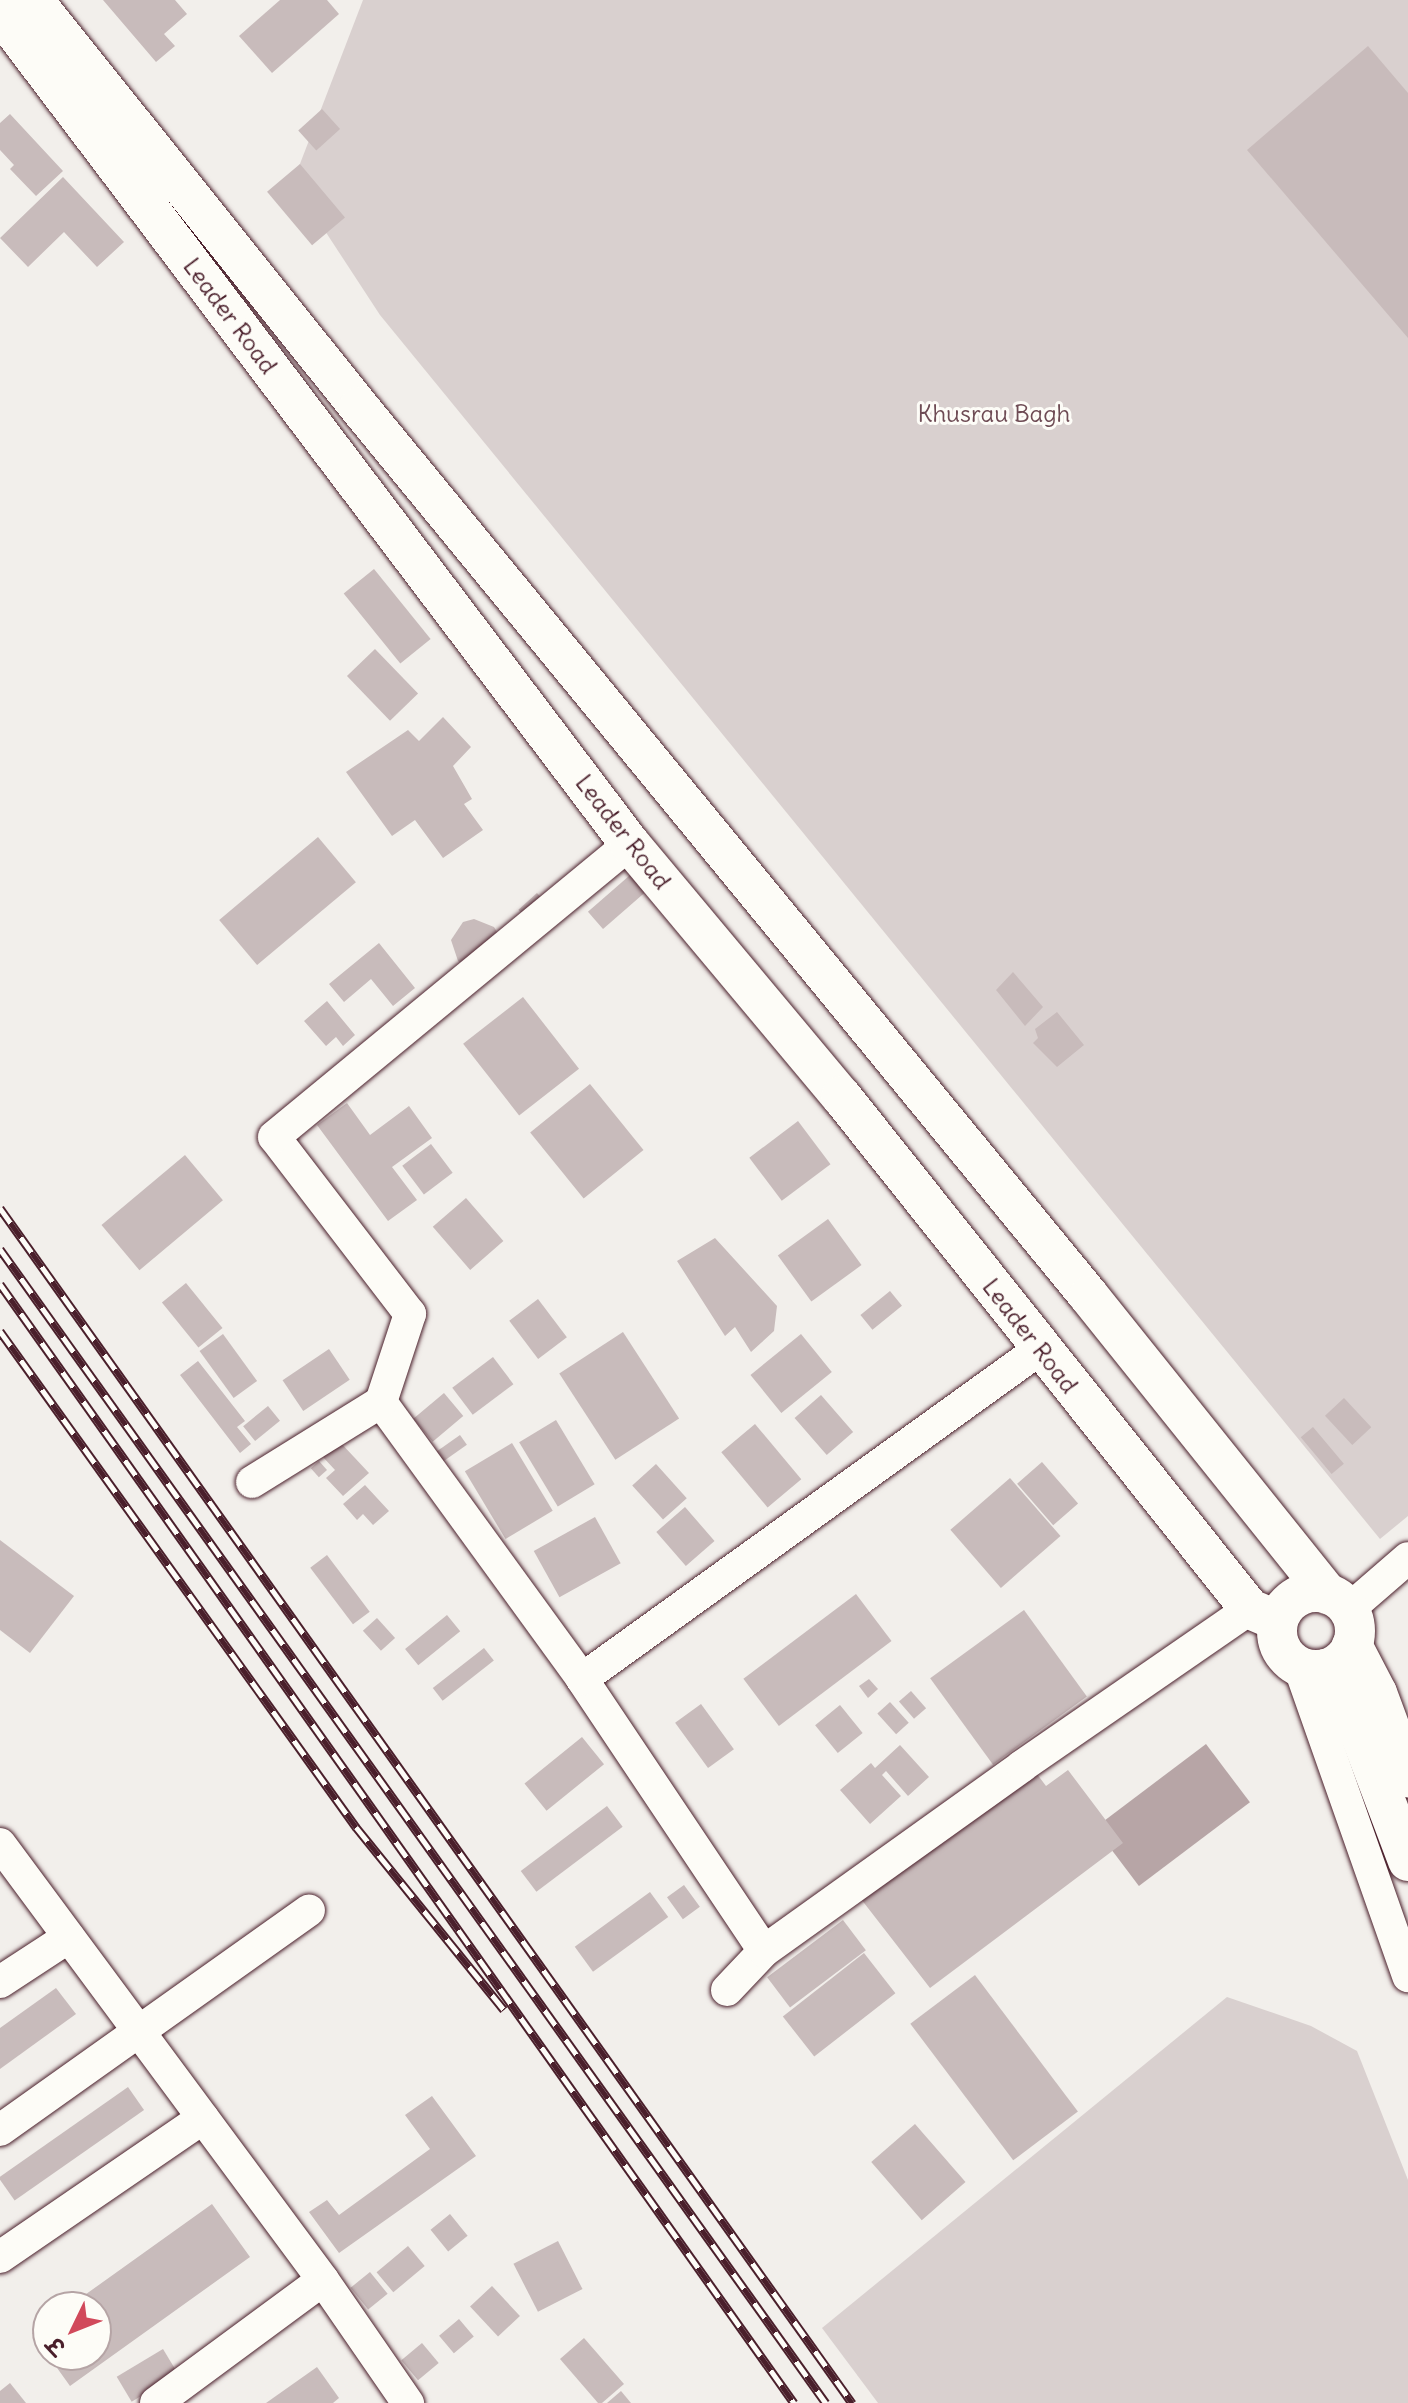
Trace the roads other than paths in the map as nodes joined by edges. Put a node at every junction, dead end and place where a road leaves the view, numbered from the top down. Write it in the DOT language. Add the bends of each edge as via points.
graph roads {
  1 [pos="33,0"];
  2 [pos="0,12"];
  3 [pos="630,844"];
  4 [pos="1040,1349"];
  5 [pos="381,1402"];
  6 [pos="252,1482"];
  7 [pos="1408,1558"];
  8 [pos="1264,1615"];
  9 [pos="1330,1637"];
  10 [pos="582,1679"];
  11 [pos="1377,1693"];
  12 [pos="1408,1725"];
  13 [pos="1399,1780"];
  14 [pos="0,1844"];
  15 [pos="1408,1861"];
  16 [pos="309,1910"];
  17 [pos="69,1937"];
  18 [pos="764,1951"];
  19 [pos="1408,1976"];
  20 [pos="0,1982"];
  21 [pos="727,1990"];
  22 [pos="140,2033"];
  23 [pos="203,2118"];
  24 [pos="0,2130"];
  25 [pos="0,2257"];
  26 [pos="323,2280"];
  27 [pos="156,2403"];
  28 [pos="408,2403"];
  1 -- 9 [label="main road, Leader Road" via="359,407 1079,1283"];
  2 -- 3 [label="main road, Leader Road"];
  3 -- 4 [label="main road, Leader Road" via="841,1096"];
  3 -- 5 [label="street" via="274,1137 410,1314"];
  4 -- 8 [label="main road, Leader Road"];
  4 -- 10 [label="street"];
  5 -- 6 [label="street"];
  5 -- 10 [label="street"];
  7 -- 9 [label="street"];
  8 -- 9 [label="main road" via="1280,1648"];
  8 -- 9 [label="main road" via="1316,1592"];
  8 -- 18 [label="street" via="1022,1766"];
  9 -- 11 [label="main road"];
  9 -- 13 [label="main road" via="1348,1702"];
  9 -- 19 [label="street"];
  10 -- 18 [label="street"];
  11 -- 12 [label="street"];
  11 -- 13 [label="main road"];
  13 -- 15 [label="main road"];
  14 -- 17 [label="street"];
  16 -- 22 [label="street"];
  17 -- 20 [label="street"];
  17 -- 22 [label="street"];
  18 -- 21 [label="street"];
  22 -- 23 [label="street"];
  22 -- 24 [label="street"];
  23 -- 25 [label="street"];
  23 -- 26 [label="street"];
  26 -- 27 [label="street"];
  26 -- 28 [label="street"];
}
